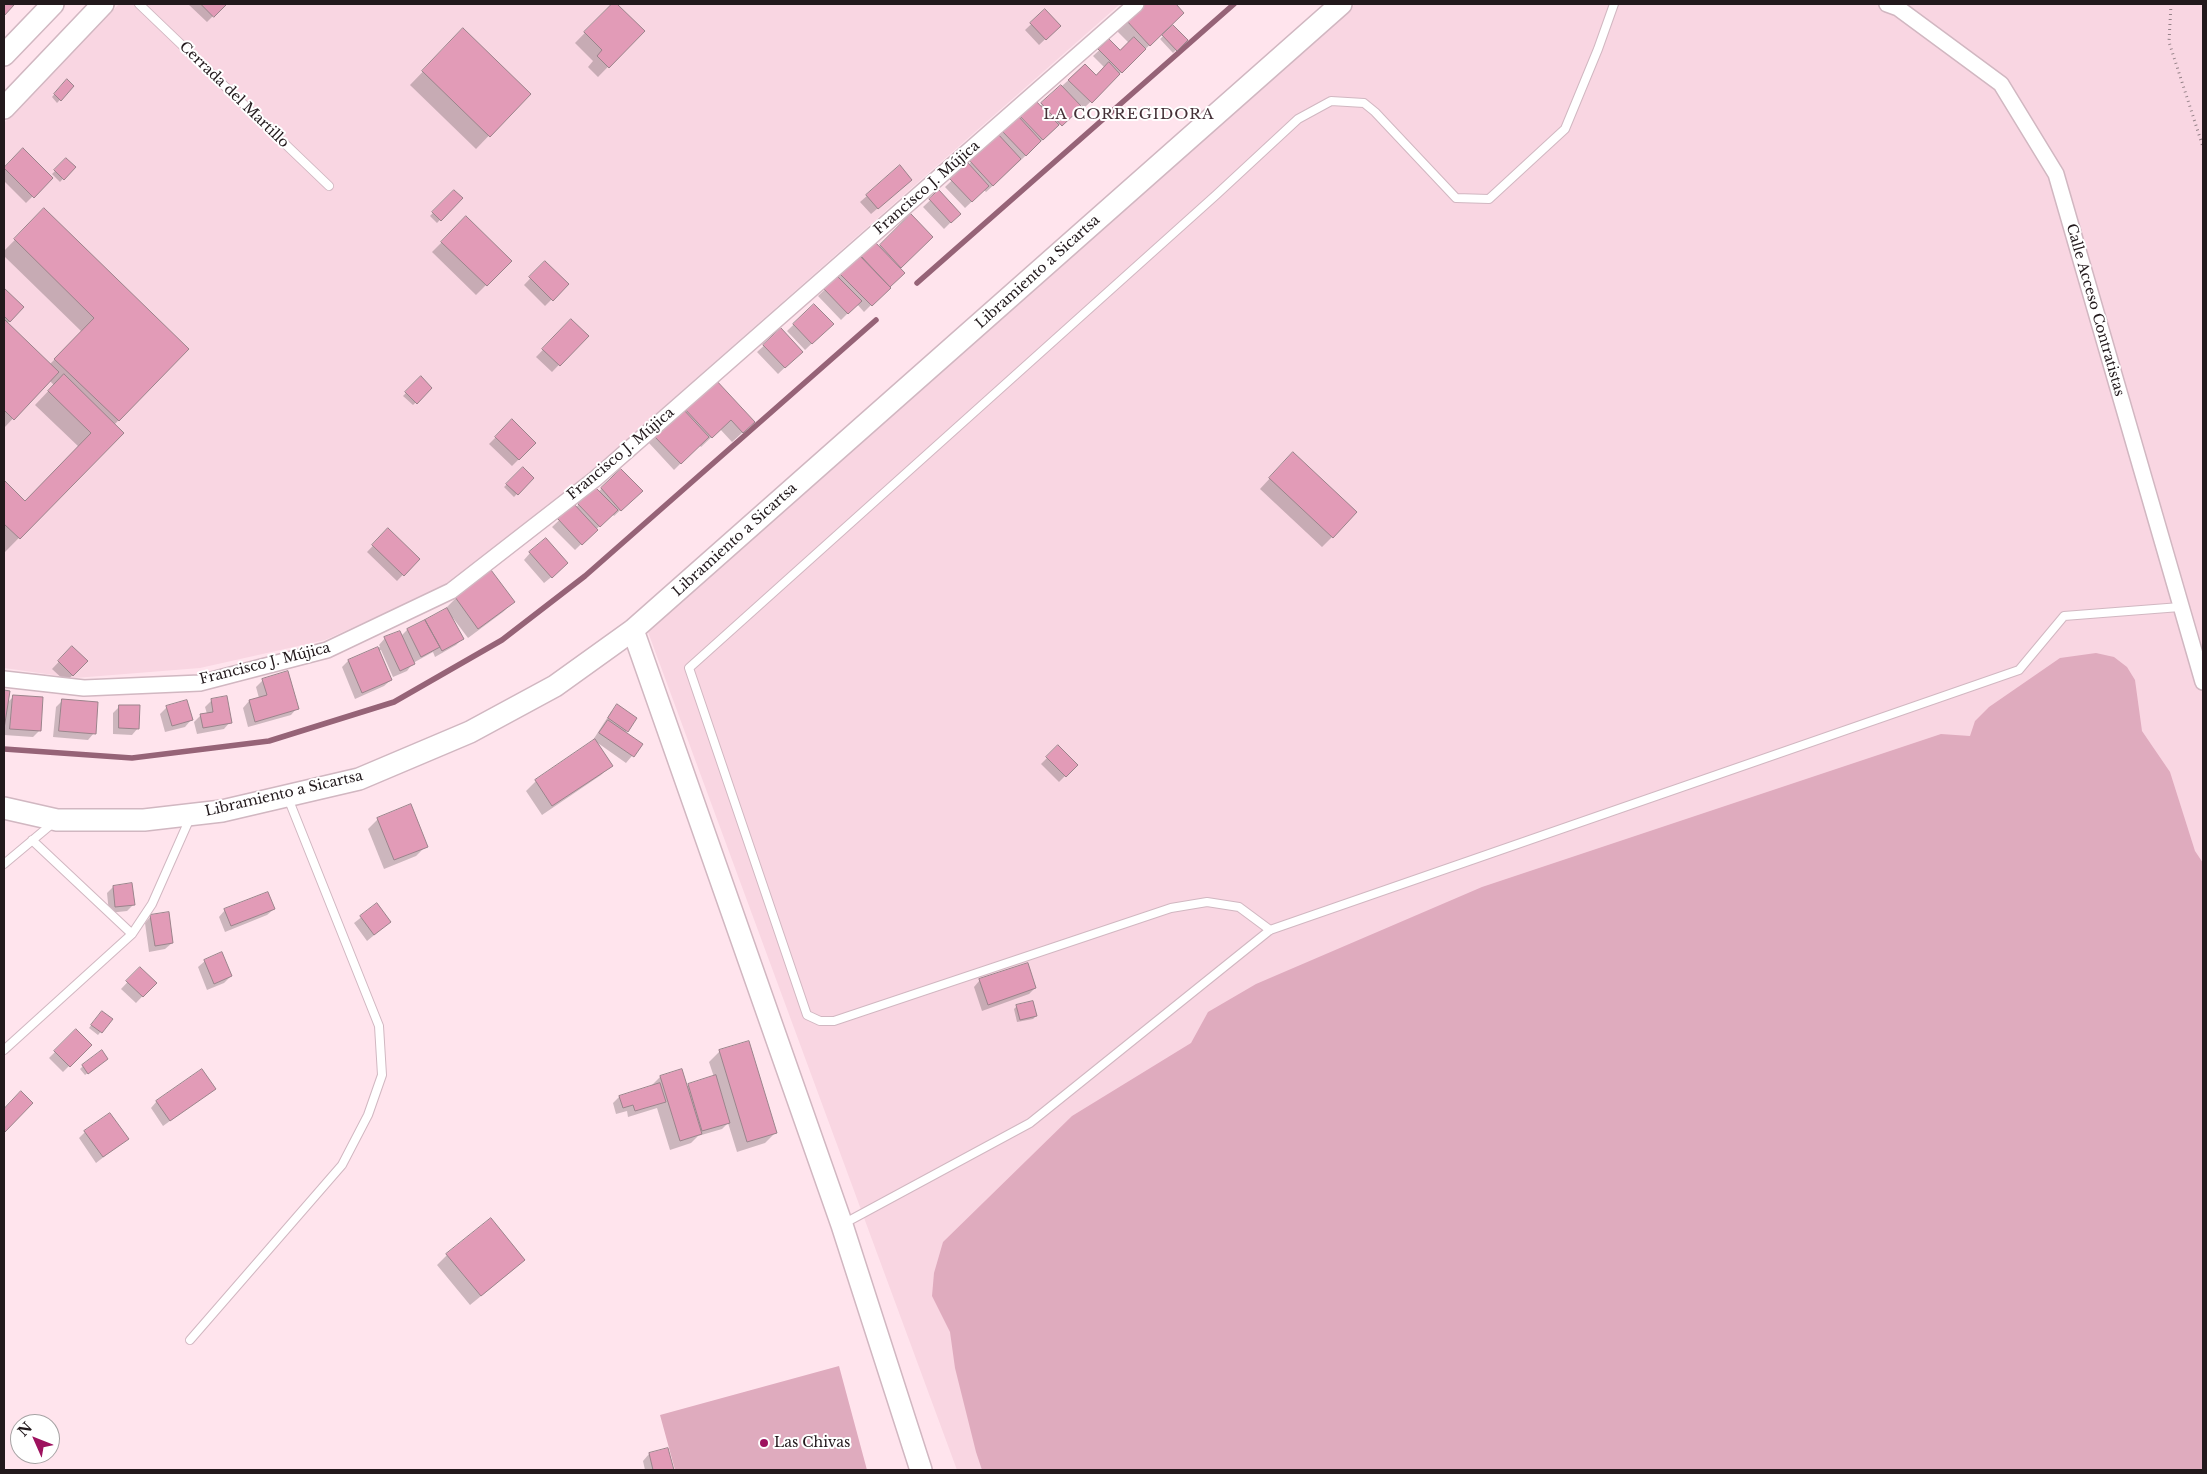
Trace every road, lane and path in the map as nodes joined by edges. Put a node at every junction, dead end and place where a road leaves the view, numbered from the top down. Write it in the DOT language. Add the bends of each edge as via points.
graph roads {
  1 [pos="53,4"];
  2 [pos="103,4"];
  3 [pos="139,4"];
  4 [pos="1136,4"];
  5 [pos="1342,4"];
  6 [pos="1614,4"];
  7 [pos="1887,4"];
  8 [pos="2171,4"];
  9 [pos="4,56"];
  10 [pos="4,108"];
  11 [pos="2203,147"];
  12 [pos="329,186"];
  13 [pos="2180,607"];
  14 [pos="633,630"];
  15 [pos="4,679"];
  16 [pos="2203,682"];
  17 [pos="288,796"];
  18 [pos="4,808"];
  19 [pos="192,814"];
  20 [pos="56,820"];
  21 [pos="32,840"];
  22 [pos="4,864"];
  23 [pos="1270,930"];
  24 [pos="132,934"];
  25 [pos="4,1050"];
  26 [pos="842,1225"];
  27 [pos="190,1340"];
  28 [pos="921,1470"];
  1 -- 9 [label="main road"];
  2 -- 10 [label="main road"];
  3 -- 12 [label="lane, Cerrada del Martillo"];
  4 -- 15 [label="street, Francisco J. Mújica" via="595,478 451,591 327,650 200,683 84,688"];
  5 -- 14 [label="main road, Libramiento a Sicartsa"];
  6 -- 23 [label="lane" via="1565,129 1490,199 1456,198 1364,103 1331,101 1298,119 689,668 806,1015 820,1021 834,1021 1171,908 1207,902 1239,907"];
  7 -- 13 [label="street, Calle Acceso Contratistas" via="1898,8 2002,84 2056,174"];
  8 -- 11 [label="path" via="2169,42"];
  13 -- 16 [label="street, Calle Acceso Contratistas"];
  13 -- 23 [label="lane" via="2064,616 2019,670"];
  14 -- 17 [label="main road, Libramiento a Sicartsa" via="555,686 470,732 359,779"];
  14 -- 26 [label="main road"];
  17 -- 19 [label="main road, Libramiento a Sicartsa" via="222,811"];
  17 -- 27 [label="lane" via="379,1026 382,1075 368,1115 342,1165"];
  18 -- 20 [label="main road, Libramiento a Sicartsa"];
  19 -- 20 [label="main road, Libramiento a Sicartsa" via="144,820"];
  19 -- 24 [label="lane" via="152,904"];
  20 -- 21 [label="lane"];
  21 -- 22 [label="lane"];
  21 -- 24 [label="lane"];
  23 -- 26 [label="lane" via="1030,1123"];
  24 -- 25 [label="lane"];
  26 -- 28 [label="main road"];
}
